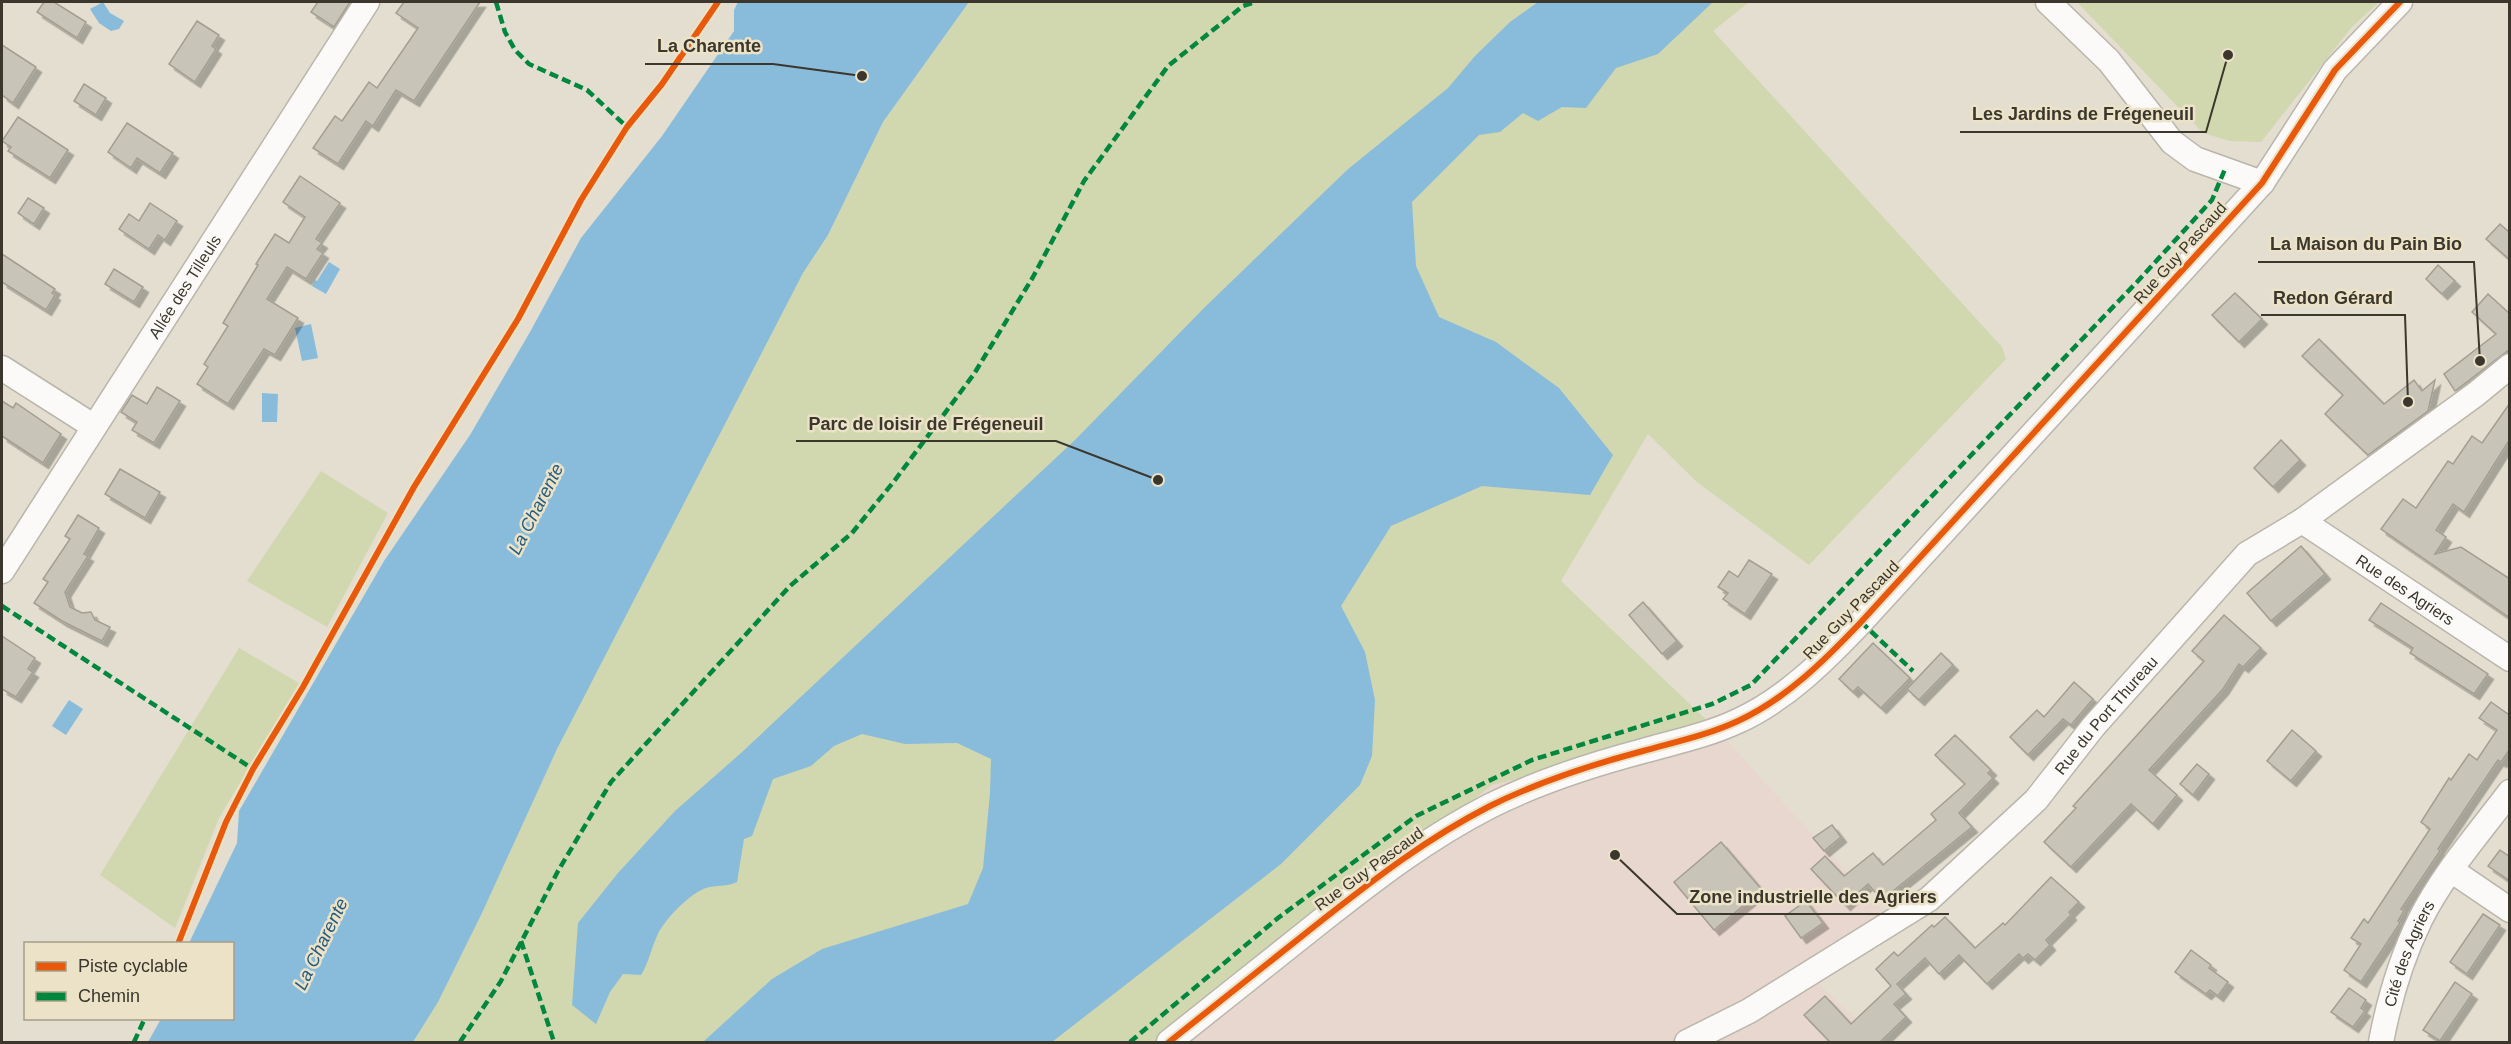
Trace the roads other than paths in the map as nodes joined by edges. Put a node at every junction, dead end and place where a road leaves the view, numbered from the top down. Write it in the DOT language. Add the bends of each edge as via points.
graph roads {
  1 [pos="368,2"];
  2 [pos="2048,2"];
  3 [pos="2400,2"];
  4 [pos="2262,183"];
  5 [pos="2510,366"];
  6 [pos="2,368"];
  7 [pos="93,426"];
  8 [pos="2302,521"];
  9 [pos="2,571"];
  10 [pos="2510,660"];
  11 [pos="2510,792"];
  12 [pos="2451,870"];
  13 [pos="2510,910"];
  14 [pos="1169,1042"];
  15 [pos="1687,1042"];
  16 [pos="2381,1042"];
  1 -- 7 [label="street, Allée des Tilleuls"];
  2 -- 4 [label="street" via="2109,61 2172,142 2195,159"];
  3 -- 4 [label="street, Rue Guy Pascaud" via="2335,70"];
  4 -- 14 [label="street, Rue Guy Pascaud" via="1833,652 1788,690 1732,724 1541,785 1456,824 1400,859"];
  5 -- 8 [label="street, Rue du Port Thureau"];
  6 -- 7 [label="street"];
  7 -- 9 [label="street, Allée des Tilleuls"];
  8 -- 10 [label="street, Rue des Agriers"];
  8 -- 15 [label="street, Rue du Port Thureau" via="2247,554 2093,727 2036,800 1929,899 1749,1011"];
  11 -- 12 [label="street, Cité des Agriers"];
  12 -- 13 [label="street"];
  12 -- 16 [label="street, Cité des Agriers" via="2420,920 2408,949 2389,1000"];
}
